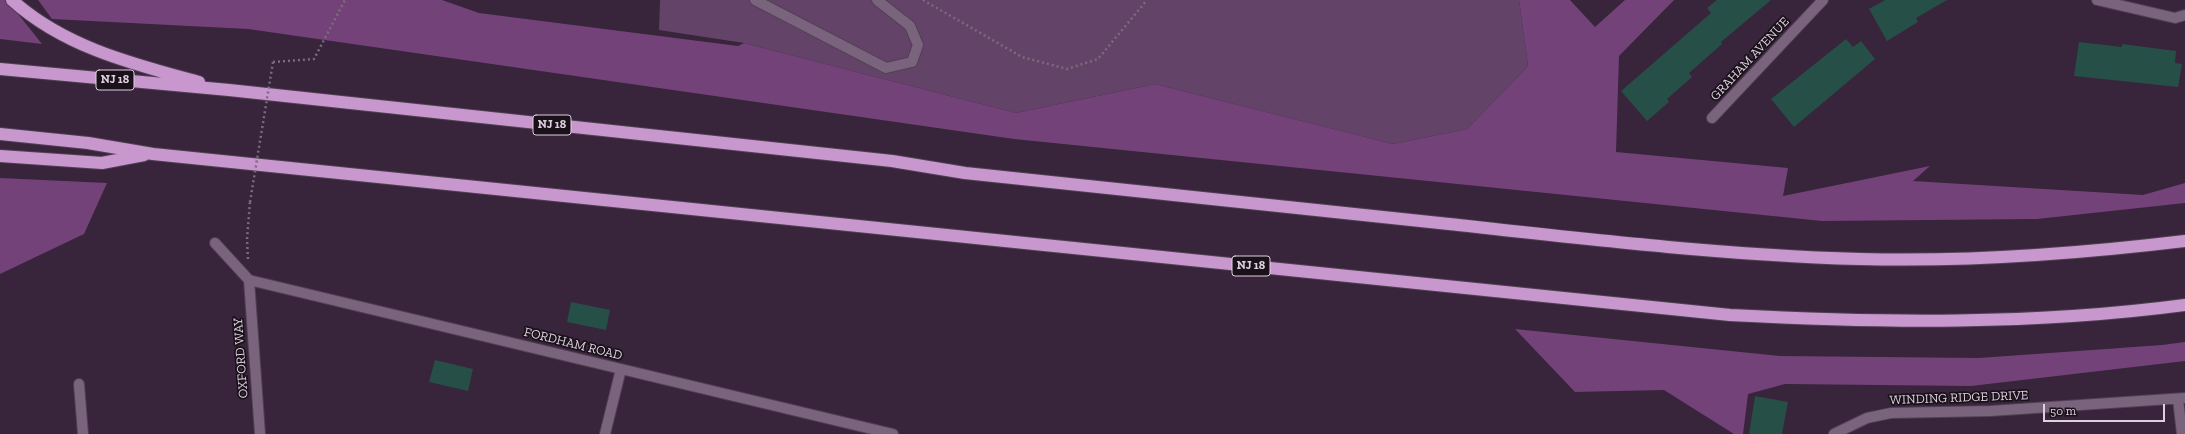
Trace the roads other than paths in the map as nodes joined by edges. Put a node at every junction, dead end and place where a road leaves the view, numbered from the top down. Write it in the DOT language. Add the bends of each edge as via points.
graph roads {
  1 [pos="12,0"];
  2 [pos="754,0"];
  3 [pos="876,0"];
  4 [pos="1823,0"];
  5 [pos="2098,0"];
  6 [pos="2185,15"];
  7 [pos="0,69"];
  8 [pos="229,90"];
  9 [pos="1712,118"];
  10 [pos="0,134"];
  11 [pos="153,154"];
  12 [pos="0,156"];
  13 [pos="2185,241"];
  14 [pos="215,243"];
  15 [pos="248,280"];
  16 [pos="2185,305"];
  17 [pos="620,369"];
  18 [pos="79,384"];
  19 [pos="2181,398"];
  20 [pos="83,434"];
  21 [pos="260,434"];
  22 [pos="605,434"];
  23 [pos="892,434"];
  24 [pos="1834,434"];
  25 [pos="2182,434"];
  1 -- 8 [label="highway" via="41,22 93,49 142,66"];
  2 -- 3 [label="street" via="886,68 912,62 918,45 910,26"];
  4 -- 9 [label="street, GRAHAM AVENUE"];
  5 -- 6 [label="street" via="2175,18"];
  7 -- 8 [label="highway, NJ 18"];
  8 -- 13 [label="highway, NJ 18" via="881,160 965,173 1602,241 1747,254 1862,259 1992,258"];
  10 -- 11 [label="highway, NJ 18" via="88,143"];
  11 -- 12 [label="highway" via="102,164"];
  11 -- 16 [label="highway, NJ 18" via="1730,315 1838,320 1989,320 2100,314"];
  14 -- 15 [label="street"];
  15 -- 17 [label="street, FORDHAM ROAD"];
  15 -- 21 [label="street, OXFORD WAY"];
  17 -- 22 [label="street"];
  17 -- 23 [label="street, FORDHAM ROAD"];
  18 -- 20 [label="street"];
  19 -- 24 [label="street, WINDING RIDGE DRIVE" via="1990,411 1891,413 1867,418"];
  19 -- 25 [label="street"];
}
